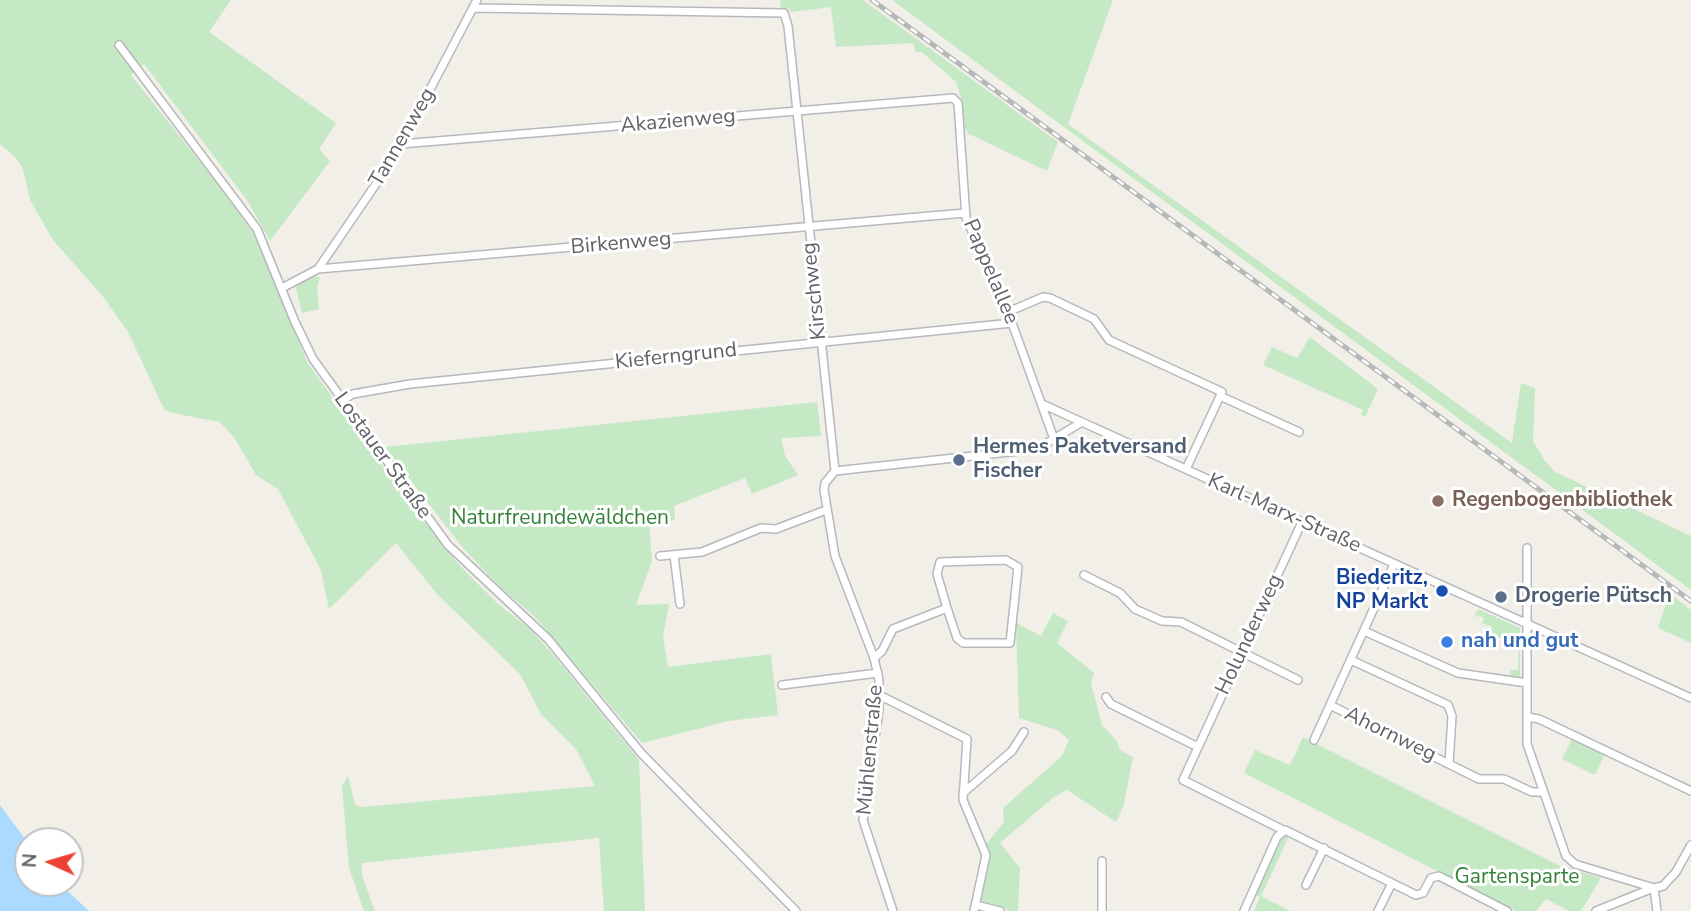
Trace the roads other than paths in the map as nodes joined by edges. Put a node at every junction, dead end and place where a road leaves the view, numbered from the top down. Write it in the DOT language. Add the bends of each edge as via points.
graph roads {
  1 [pos="475,4"];
  2 [pos="119,45"];
  3 [pos="955,99"];
  4 [pos="796,111"];
  5 [pos="401,144"];
  6 [pos="965,214"];
  7 [pos="808,227"];
  8 [pos="318,268"];
  9 [pos="282,288"];
  10 [pos="1008,312"];
  11 [pos="1012,323"];
  12 [pos="820,343"];
  13 [pos="1220,396"];
  14 [pos="341,401"];
  15 [pos="1042,404"];
  16 [pos="1082,422"];
  17 [pos="1299,432"];
  18 [pos="1054,439"];
  19 [pos="1186,469"];
  20 [pos="835,471"];
  21 [pos="826,510"];
  22 [pos="1302,522"];
  23 [pos="1527,548"];
  24 [pos="674,555"];
  25 [pos="660,556"];
  26 [pos="1394,564"];
  27 [pos="1084,575"];
  28 [pos="680,604"];
  29 [pos="947,608"];
  30 [pos="1526,624"];
  31 [pos="1364,631"];
  32 [pos="1242,652"];
  33 [pos="874,658"];
  34 [pos="1351,660"];
  35 [pos="878,673"];
  36 [pos="1298,680"];
  37 [pos="1527,683"];
  38 [pos="782,685"];
  39 [pos="879,695"];
  40 [pos="1106,697"];
  41 [pos="1691,698"];
  42 [pos="1330,705"];
  43 [pos="1527,717"];
  44 [pos="1024,732"];
  45 [pos="1314,740"];
  46 [pos="1198,747"];
  47 [pos="1449,764"];
  48 [pos="1691,791"];
  49 [pos="1542,792"];
  50 [pos="964,793"];
  51 [pos="1283,830"];
  52 [pos="1691,845"];
  53 [pos="1324,848"];
  54 [pos="1102,861"];
  55 [pos="1392,883"];
  56 [pos="1306,885"];
  57 [pos="1654,888"];
  58 [pos="975,908"];
  59 [pos="796,911"];
  60 [pos="893,911"];
  61 [pos="1000,911"];
  62 [pos="1102,911"];
  63 [pos="1244,911"];
  64 [pos="1378,911"];
  65 [pos="1507,911"];
  66 [pos="1596,911"];
  67 [pos="1657,911"];
  1 -- 4 [label="street, Kirschweg" via="779,11 787,18"];
  1 -- 5 [label="street, Tannenweg"];
  2 -- 9 [label="street, Lostauer Straße" via="257,229"];
  3 -- 4 [label="street, Akazienweg"];
  3 -- 6 [label="street, Pappelallee"];
  4 -- 5 [label="street, Akazienweg"];
  4 -- 7 [label="street, Kirschweg"];
  5 -- 8 [label="street, Tannenweg"];
  6 -- 7 [label="street, Birkenweg"];
  6 -- 10 [label="street, Pappelallee"];
  7 -- 8 [label="street, Birkenweg"];
  7 -- 12 [label="street, Kirschweg"];
  8 -- 9 [label="street, Birkenweg"];
  9 -- 14 [label="street, Lostauer Straße" via="304,344"];
  10 -- 11 [label="street, Pappelallee"];
  10 -- 13 [label="street" via="1050,298 1094,319 1110,340 1222,392"];
  11 -- 12 [label="street, Kieferngrund"];
  11 -- 15 [label="street, Pappelallee"];
  12 -- 14 [label="street, Kieferngrund" via="410,384 353,394"];
  12 -- 20 [label="street, Kirschweg"];
  13 -- 17 [label="street"];
  13 -- 19 [label="street"];
  14 -- 59 [label="street, Lostauer Straße" via="448,545 548,639 641,753"];
  15 -- 16 [label="street, Karl-Marx-Straße"];
  15 -- 18 [label="street, Pappelallee"];
  16 -- 18 [label="street"];
  16 -- 19 [label="street, Karl-Marx-Straße"];
  18 -- 20 [label="street" via="1031,450"];
  19 -- 22 [label="street, Karl-Marx-Straße"];
  20 -- 21 [label="street, Mühlenstraße" via="825,482"];
  21 -- 24 [label="street" via="776,529 761,528 702,552"];
  21 -- 33 [label="street, Mühlenstraße" via="840,574"];
  22 -- 26 [label="street, Karl-Marx-Straße"];
  22 -- 32 [label="street, Holunderweg"];
  23 -- 30 [label="street"];
  24 -- 25 [label="street"];
  24 -- 28 [label="street"];
  26 -- 30 [label="street, Karl-Marx-Straße"];
  26 -- 31 [label="street, Ahornweg"];
  27 -- 32 [label="street" via="1120,593 1135,609 1162,621 1181,622"];
  29 -- 29 [label="street" via="936,569 940,562 1006,560 1018,567 1010,643 960,641"];
  29 -- 33 [label="street" via="893,629"];
  30 -- 37 [label="street"];
  30 -- 41 [label="street, Karl-Marx-Straße"];
  31 -- 34 [label="street, Ahornweg"];
  31 -- 37 [label="street" via="1458,673"];
  32 -- 36 [label="street"];
  32 -- 46 [label="street, Holunderweg"];
  33 -- 35 [label="street, Mühlenstraße"];
  34 -- 42 [label="street, Ahornweg"];
  34 -- 47 [label="street, Ahornweg" via="1448,705 1452,716"];
  35 -- 38 [label="street"];
  35 -- 39 [label="street, Mühlenstraße"];
  37 -- 43 [label="street"];
  39 -- 50 [label="street" via="967,739"];
  39 -- 60 [label="street, Mühlenstraße" via="863,820"];
  40 -- 46 [label="street" via="1111,704"];
  42 -- 45 [label="street, Ahornweg"];
  42 -- 47 [label="street, Ahornweg"];
  43 -- 48 [label="street"];
  43 -- 49 [label="street" via="1528,748"];
  44 -- 50 [label="street" via="1012,751"];
  46 -- 51 [label="street, Holunderweg" via="1183,780"];
  47 -- 49 [label="street, Ahornweg" via="1483,780 1504,779"];
  49 -- 57 [label="street" via="1569,861"];
  50 -- 58 [label="street" via="969,819 986,855"];
  51 -- 53 [label="street"];
  51 -- 63 [label="street"];
  52 -- 57 [label="street" via="1676,872"];
  53 -- 55 [label="street"];
  53 -- 56 [label="street"];
  54 -- 62 [label="street"];
  55 -- 64 [label="street"];
  55 -- 65 [label="street" via="1419,895 1431,878 1439,876"];
  57 -- 66 [label="street"];
  57 -- 67 [label="street"];
  58 -- 61 [label="street"];
}
